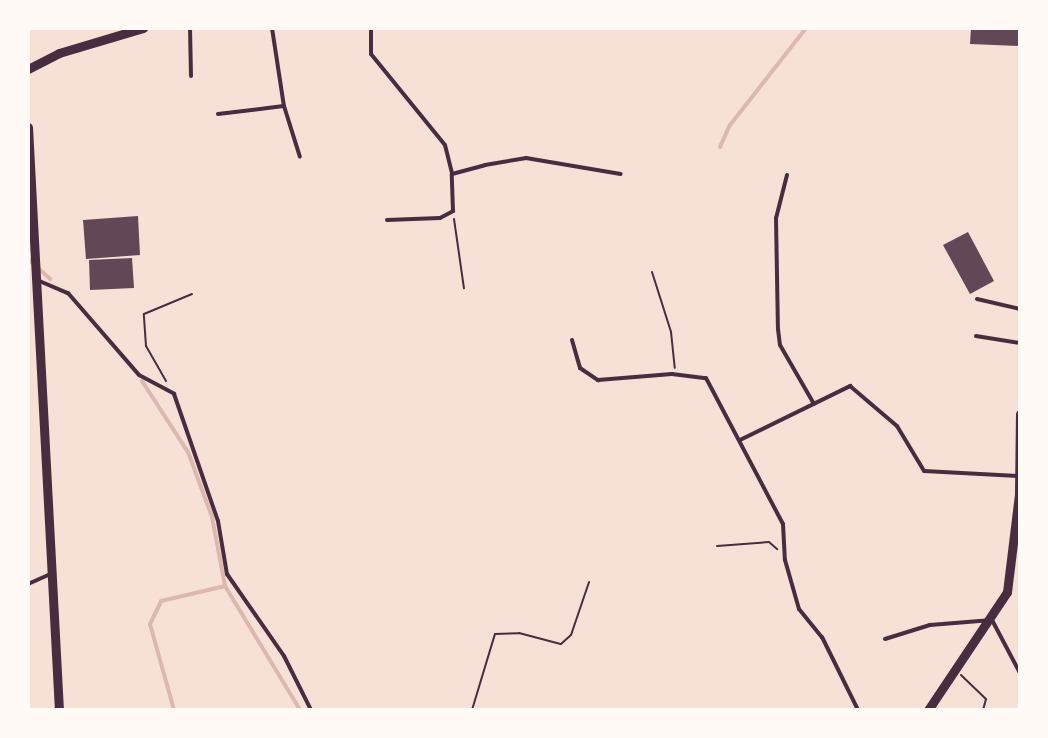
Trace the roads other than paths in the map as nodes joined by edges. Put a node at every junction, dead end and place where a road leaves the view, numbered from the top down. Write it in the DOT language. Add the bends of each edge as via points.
graph roads {
  1 [pos="142,28"];
  2 [pos="190,28"];
  3 [pos="272,28"];
  4 [pos="371,28"];
  5 [pos="28,69"];
  6 [pos="192,76"];
  7 [pos="284,106"];
  8 [pos="218,114"];
  9 [pos="28,127"];
  10 [pos="300,157"];
  11 [pos="452,174"];
  12 [pos="621,174"];
  13 [pos="788,175"];
  14 [pos="387,220"];
  15 [pos="36,279"];
  16 [pos="977,299"];
  17 [pos="1020,309"];
  18 [pos="976,336"];
  19 [pos="572,340"];
  20 [pos="1020,343"];
  21 [pos="814,404"];
  22 [pos="1020,414"];
  23 [pos="740,440"];
  24 [pos="1018,476"];
  25 [pos="54,572"];
  26 [pos="28,584"];
  27 [pos="992,620"];
  28 [pos="885,639"];
  29 [pos="1020,658"];
  30 [pos="1012,660"];
  31 [pos="1020,673"];
  32 [pos="59,710"];
  33 [pos="311,710"];
  34 [pos="858,710"];
  35 [pos="928,710"];
  1 -- 5 [label="street" via="59,53"];
  2 -- 6 [label="lane"];
  3 -- 7 [label="lane"];
  4 -- 11 [label="lane" via="371,54 446,145"];
  7 -- 8 [label="lane"];
  7 -- 10 [label="lane"];
  9 -- 15 [label="street"];
  11 -- 12 [label="lane" via="526,158"];
  11 -- 14 [label="lane" via="453,212 440,218"];
  13 -- 21 [label="lane" via="777,218 778,329 780,345"];
  15 -- 25 [label="street"];
  15 -- 33 [label="lane" via="68,293 139,375 174,394 218,521 227,574 284,656"];
  16 -- 17 [label="lane"];
  18 -- 20 [label="lane"];
  19 -- 23 [label="lane" via="580,368 598,380 675,374 706,378"];
  21 -- 23 [label="lane"];
  21 -- 24 [label="lane" via="850,386 897,426 924,471"];
  22 -- 24 [label="street"];
  23 -- 34 [label="lane" via="783,524 784,557 800,609 822,637"];
  24 -- 27 [label="street" via="1007,592"];
  25 -- 26 [label="lane"];
  25 -- 32 [label="street"];
  27 -- 28 [label="lane" via="930,626"];
  27 -- 30 [label="lane"];
  27 -- 35 [label="street"];
  29 -- 30 [label="lane"];
  30 -- 31 [label="lane"];
}
